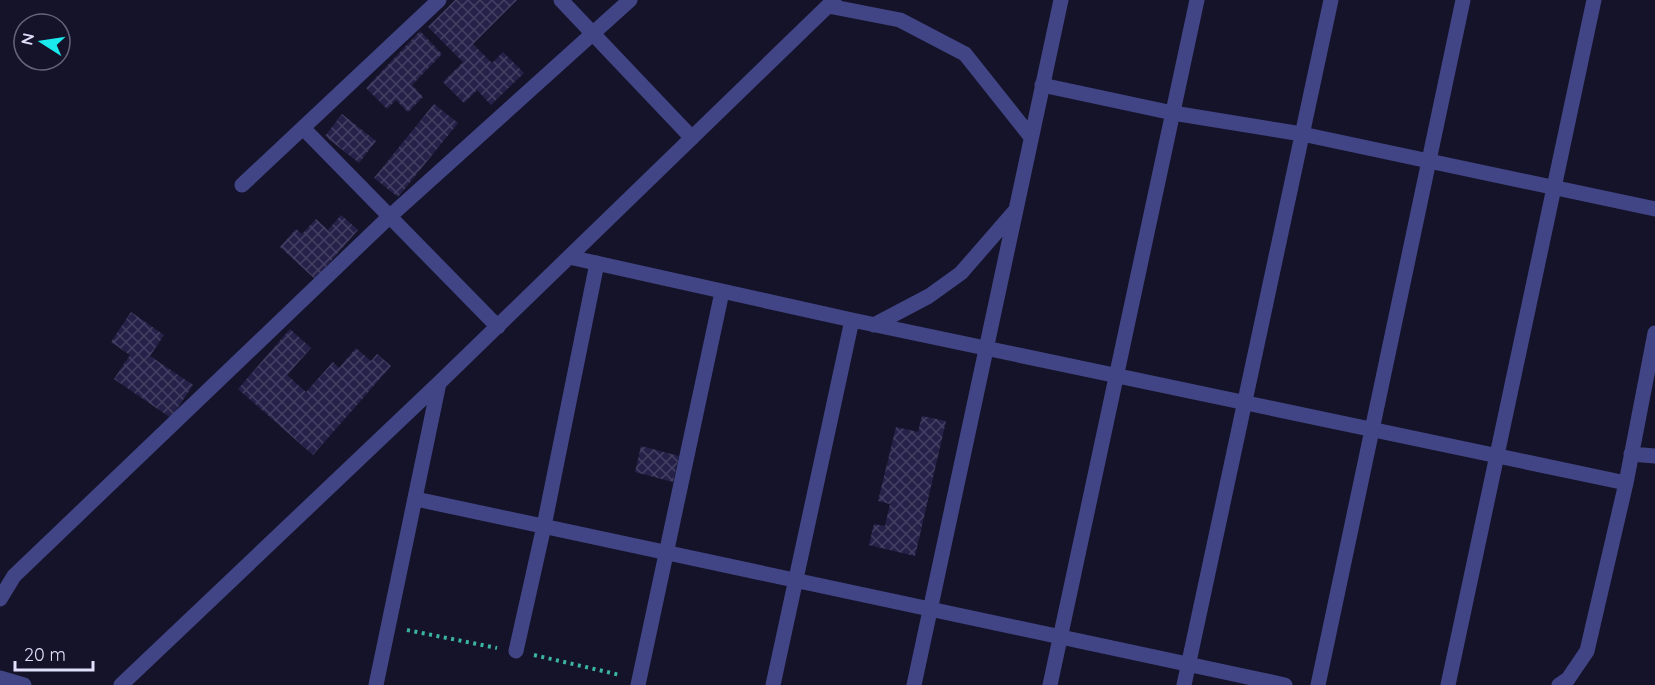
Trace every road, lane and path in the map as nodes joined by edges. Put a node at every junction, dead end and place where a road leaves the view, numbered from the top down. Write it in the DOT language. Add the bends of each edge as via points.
graph roads {
  1 [pos="439,0"];
  2 [pos="561,0"];
  3 [pos="630,0"];
  4 [pos="1061,0"];
  5 [pos="1197,0"];
  6 [pos="1331,0"];
  7 [pos="1463,0"];
  8 [pos="1594,0"];
  9 [pos="831,3"];
  10 [pos="594,36"];
  11 [pos="1042,85"];
  12 [pos="1173,113"];
  13 [pos="304,129"];
  14 [pos="1302,134"];
  15 [pos="1031,137"];
  16 [pos="692,138"];
  17 [pos="1431,160"];
  18 [pos="242,185"];
  19 [pos="1555,188"];
  20 [pos="1655,209"];
  21 [pos="1015,211"];
  22 [pos="388,218"];
  23 [pos="569,257"];
  24 [pos="597,263"];
  25 [pos="722,292"];
  26 [pos="852,320"];
  27 [pos="874,325"];
  28 [pos="498,327"];
  29 [pos="1655,333"];
  30 [pos="986,348"];
  31 [pos="1116,376"];
  32 [pos="439,383"];
  33 [pos="1245,404"];
  34 [pos="1372,431"];
  35 [pos="1632,454"];
  36 [pos="1655,456"];
  37 [pos="1496,458"];
  38 [pos="1626,483"];
  39 [pos="416,499"];
  40 [pos="544,526"];
  41 [pos="666,553"];
  42 [pos="796,580"];
  43 [pos="0,599"];
  44 [pos="930,609"];
  45 [pos="1060,637"];
  46 [pos="516,651"];
  47 [pos="1189,664"];
  48 [pos="0,678"];
  49 [pos="24,685"];
  50 [pos="121,685"];
  51 [pos="376,685"];
  52 [pos="638,685"];
  53 [pos="773,685"];
  54 [pos="914,685"];
  55 [pos="1050,685"];
  56 [pos="1184,685"];
  57 [pos="1285,685"];
  58 [pos="1318,685"];
  59 [pos="1448,685"];
  60 [pos="1559,685"];
  1 -- 13 [label="street"];
  2 -- 10 [label="street"];
  3 -- 10 [label="street"];
  4 -- 11 [label="street"];
  5 -- 12 [label="street"];
  6 -- 14 [label="street"];
  7 -- 17 [label="street"];
  8 -- 19 [label="street"];
  9 -- 15 [label="street" via="900,20 965,54"];
  9 -- 16 [label="street"];
  10 -- 16 [label="street"];
  10 -- 22 [label="street"];
  11 -- 12 [label="street"];
  11 -- 15 [label="street"];
  12 -- 14 [label="street"];
  12 -- 31 [label="street"];
  13 -- 18 [label="street"];
  13 -- 22 [label="street"];
  14 -- 17 [label="street"];
  14 -- 33 [label="street"];
  15 -- 21 [label="street"];
  16 -- 23 [label="street"];
  17 -- 19 [label="street"];
  17 -- 34 [label="street"];
  19 -- 20 [label="street"];
  19 -- 37 [label="street"];
  21 -- 27 [label="street" via="961,273 929,296"];
  21 -- 30 [label="street"];
  22 -- 28 [label="street"];
  22 -- 43 [label="street" via="14,576"];
  23 -- 24 [label="street"];
  23 -- 28 [label="street"];
  24 -- 25 [label="street"];
  24 -- 40 [label="street"];
  25 -- 26 [label="street"];
  25 -- 41 [label="street"];
  26 -- 27 [label="street"];
  26 -- 42 [label="street"];
  27 -- 30 [label="street"];
  28 -- 32 [label="street"];
  29 -- 35 [label="street"];
  30 -- 31 [label="street"];
  30 -- 44 [label="street"];
  31 -- 33 [label="street"];
  31 -- 45 [label="street"];
  32 -- 39 [label="street"];
  32 -- 50 [label="street"];
  33 -- 34 [label="street"];
  33 -- 47 [label="street"];
  34 -- 37 [label="street"];
  34 -- 58 [label="street"];
  35 -- 36 [label="street"];
  35 -- 38 [label="street"];
  37 -- 38 [label="street"];
  37 -- 59 [label="street"];
  38 -- 60 [label="street" via="1587,651 1568,679"];
  39 -- 40 [label="street"];
  39 -- 51 [label="street"];
  40 -- 41 [label="street"];
  40 -- 46 [label="street"];
  41 -- 42 [label="street"];
  41 -- 52 [label="street"];
  42 -- 44 [label="street"];
  42 -- 53 [label="street"];
  44 -- 45 [label="street"];
  44 -- 54 [label="street"];
  45 -- 47 [label="street"];
  45 -- 55 [label="street"];
  47 -- 56 [label="street"];
  47 -- 57 [label="street"];
  48 -- 49 [label="street"];
}
